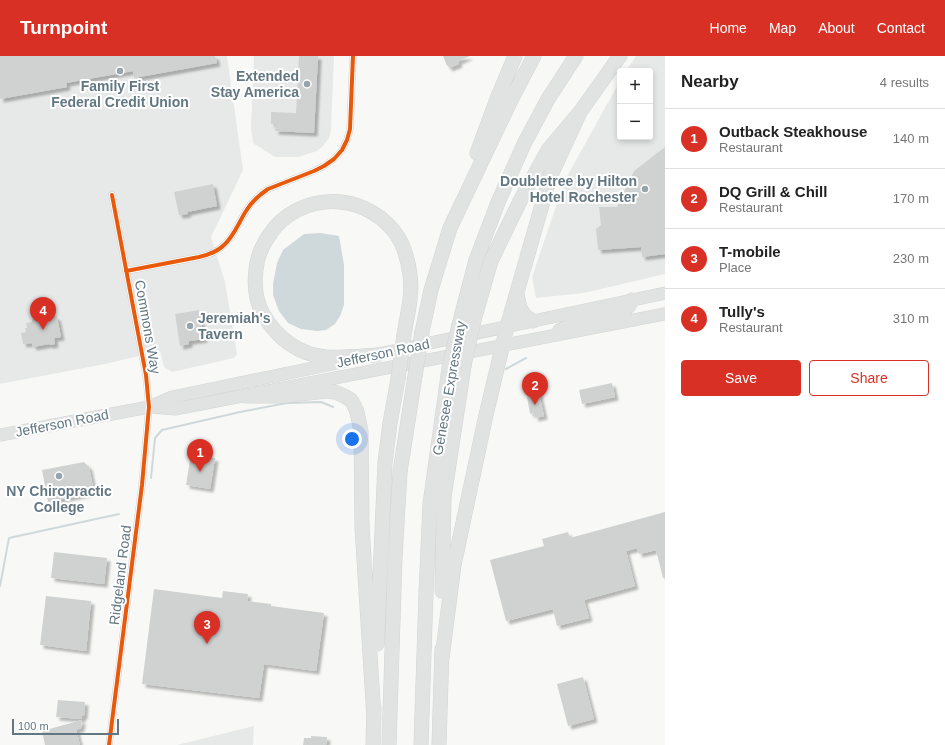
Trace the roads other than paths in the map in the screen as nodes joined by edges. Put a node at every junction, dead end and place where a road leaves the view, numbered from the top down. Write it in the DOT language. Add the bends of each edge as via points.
graph roads {
  1 [pos="353,56"];
  2 [pos="515,56"];
  3 [pos="534,56"];
  4 [pos="576,56"];
  5 [pos="620,56"];
  6 [pos="580,112"];
  7 [pos="112,195"];
  8 [pos="450,228"];
  9 [pos="126,271"];
  10 [pos="517,293"];
  11 [pos="665,293"];
  12 [pos="632,299"];
  13 [pos="665,314"];
  14 [pos="533,321"];
  15 [pos="507,327"];
  16 [pos="542,338"];
  17 [pos="503,345"];
  18 [pos="377,355"];
  19 [pos="246,396"];
  20 [pos="149,407"];
  21 [pos="0,435"];
  22 [pos="442,658"];
  23 [pos="374,718"];
  24 [pos="109,745"];
  25 [pos="373,745"];
  26 [pos="389,745"];
  27 [pos="421,745"];
  28 [pos="439,745"];
  1 -- 9 [label="street, Commons Way" via="350,129 342,150 334,159 324,166 261,193 246,210 231,237 217,251"];
  2 -- 8 [label="highway" via="496,100"];
  3 -- 8 [label="highway"];
  4 -- 27 [label="highway, Genesee Expressway, bridge" via="548,99 499,200 476,260 449,368 430,504"];
  5 -- 6 [label="highway"];
  6 -- 10 [label="highway" via="550,177"];
  6 -- 22 [label="highway, bridge" via="548,150 522,199 491,261 474,320 464,366 444,498"];
  7 -- 9 [label="street"];
  8 -- 26 [label="highway, bridge" via="431,290 422,332 400,472"];
  9 -- 20 [label="street, Commons Way" via="146,375"];
  10 -- 14 [label="highway" via="520,310"];
  10 -- 15 [label="highway"];
  11 -- 12 [label="main road, Jefferson Road"];
  12 -- 14 [label="main road, Jefferson Road"];
  12 -- 16 [label="main road" via="625,311 576,322"];
  13 -- 16 [label="main road, Jefferson Road"];
  14 -- 15 [label="main road, Jefferson Road"];
  15 -- 17 [label="highway"];
  15 -- 18 [label="main road, Jefferson Road"];
  16 -- 17 [label="main road, Jefferson Road"];
  17 -- 19 [label="main road, Jefferson Road"];
  17 -- 22 [label="highway" via="454,565"];
  18 -- 20 [label="main road, Jefferson Road" via="172,397"];
  18 -- 23 [label="highway, bridge" via="313,355 281,338 269,324 261,309 255,288 256,268 266,239 288,215 301,208 329,201 344,202 366,209 378,216 399,239 411,276 411,291 385,464"];
  19 -- 20 [label="main road, Jefferson Road" via="175,409"];
  19 -- 23 [label="highway" via="282,396 326,390 350,400 357,412 361,431 362,527"];
  20 -- 21 [label="main road, Jefferson Road"];
  20 -- 24 [label="street, Ridgeland Road" via="142,485"];
  22 -- 28 [label="highway"];
  23 -- 25 [label="highway"];
}
